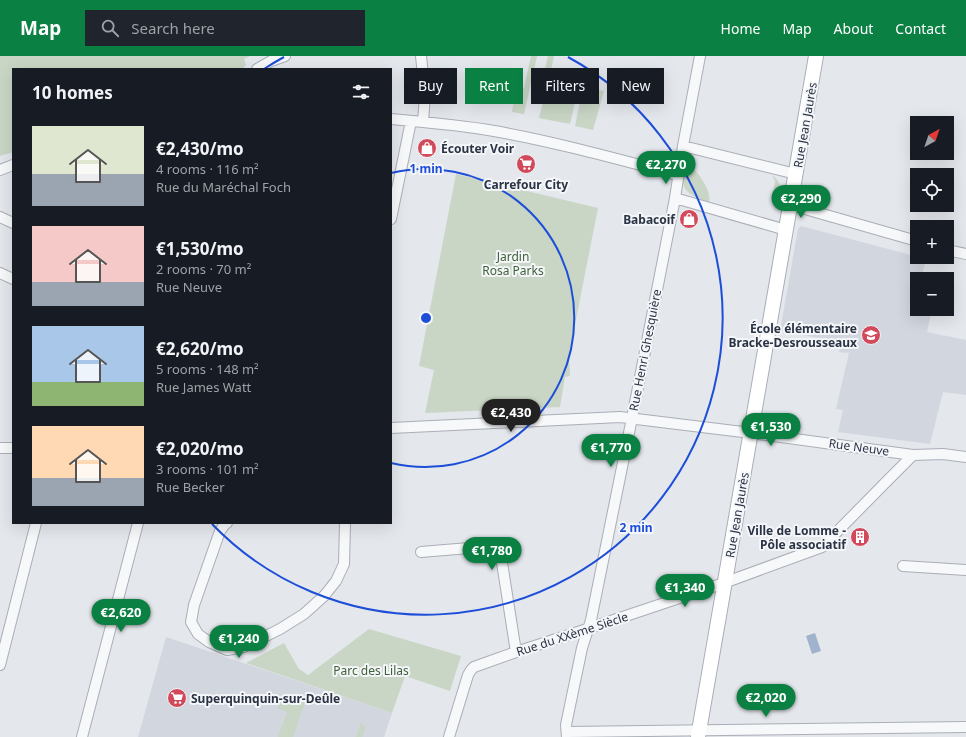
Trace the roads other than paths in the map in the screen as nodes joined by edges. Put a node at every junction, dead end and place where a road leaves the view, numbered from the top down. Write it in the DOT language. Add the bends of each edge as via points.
graph roads {
  1 [pos="285,56"];
  2 [pos="421,56"];
  3 [pos="700,56"];
  4 [pos="816,56"];
  5 [pos="259,68"];
  6 [pos="392,119"];
  7 [pos="411,121"];
  8 [pos="422,122"];
  9 [pos="683,146"];
  10 [pos="12,165"];
  11 [pos="0,170"];
  12 [pos="796,174"];
  13 [pos="678,175"];
  14 [pos="674,198"];
  15 [pos="791,205"];
  16 [pos="392,214"];
  17 [pos="0,217"];
  18 [pos="12,223"];
  19 [pos="786,230"];
  20 [pos="910,239"];
  21 [pos="954,251"];
  22 [pos="966,254"];
  23 [pos="0,273"];
  24 [pos="12,279"];
  25 [pos="632,418"];
  26 [pos="392,428"];
  27 [pos="751,433"];
  28 [pos="0,448"];
  29 [pos="12,448"];
  30 [pos="913,455"];
  31 [pos="966,457"];
  32 [pos="36,524"];
  33 [pos="138,524"];
  34 [pos="225,524"];
  35 [pos="345,524"];
  36 [pos="421,552"];
  37 [pos="903,566"];
  38 [pos="966,570"];
  39 [pos="725,582"];
  40 [pos="589,628"];
  41 [pos="516,652"];
  42 [pos="0,665"];
  43 [pos="966,727"];
  44 [pos="914,732"];
  45 [pos="699,734"];
  46 [pos="567,735"];
  47 [pos="82,737"];
  48 [pos="449,737"];
  1 -- 5 [label="street"];
  2 -- 8 [label="street" via="425,95"];
  3 -- 9 [label="street, Rue Henri Ghesquière"];
  4 -- 12 [label="street, Rue Jean Jaurès"];
  6 -- 7 [label="street"];
  7 -- 8 [label="street"];
  7 -- 16 [label="street"];
  8 -- 13 [label="street" via="535,139"];
  9 -- 12 [label="street"];
  9 -- 13 [label="street, Rue Henri Ghesquière"];
  10 -- 11 [label="street"];
  12 -- 15 [label="street, Rue Jean Jaurès"];
  13 -- 14 [label="street, Rue Henri Ghesquière"];
  14 -- 19 [label="street"];
  14 -- 25 [label="street, Rue Henri Ghesquière"];
  15 -- 19 [label="street, Rue Jean Jaurès"];
  15 -- 20 [label="street"];
  17 -- 18 [label="street"];
  19 -- 27 [label="street, Rue Jean Jaurès"];
  21 -- 22 [label="street"];
  23 -- 24 [label="street"];
  25 -- 26 [label="street, Rue Neuve"];
  25 -- 27 [label="street, Rue Neuve"];
  25 -- 40 [label="street, Rue Henri Ghesquière"];
  27 -- 30 [label="street, Rue Neuve"];
  27 -- 39 [label="street, Rue Jean Jaurès"];
  28 -- 29 [label="street"];
  30 -- 31 [label="street, Rue Neuve" via="943,454"];
  30 -- 39 [label="street, Rue du XXème Siècle" via="822,547"];
  32 -- 42 [label="street"];
  33 -- 47 [label="street"];
  34 -- 35 [label="street" via="220,531 194,606 192,622 198,634 227,650 244,647 280,629 304,614 324,596 336,582 344,564"];
  36 -- 41 [label="street" via="493,546 500,550"];
  37 -- 38 [label="street"];
  39 -- 40 [label="street, Rue du XXème Siècle"];
  39 -- 45 [label="street, Rue Jean Jaurès"];
  40 -- 41 [label="street, Rue du XXème Siècle"];
  40 -- 46 [label="street, Rue Henri Ghesquière" via="582,648 567,720"];
  41 -- 48 [label="street, Rue du XXème Siècle" via="471,670"];
  43 -- 44 [label="street"];
  44 -- 45 [label="street"];
  45 -- 46 [label="street"];
}
